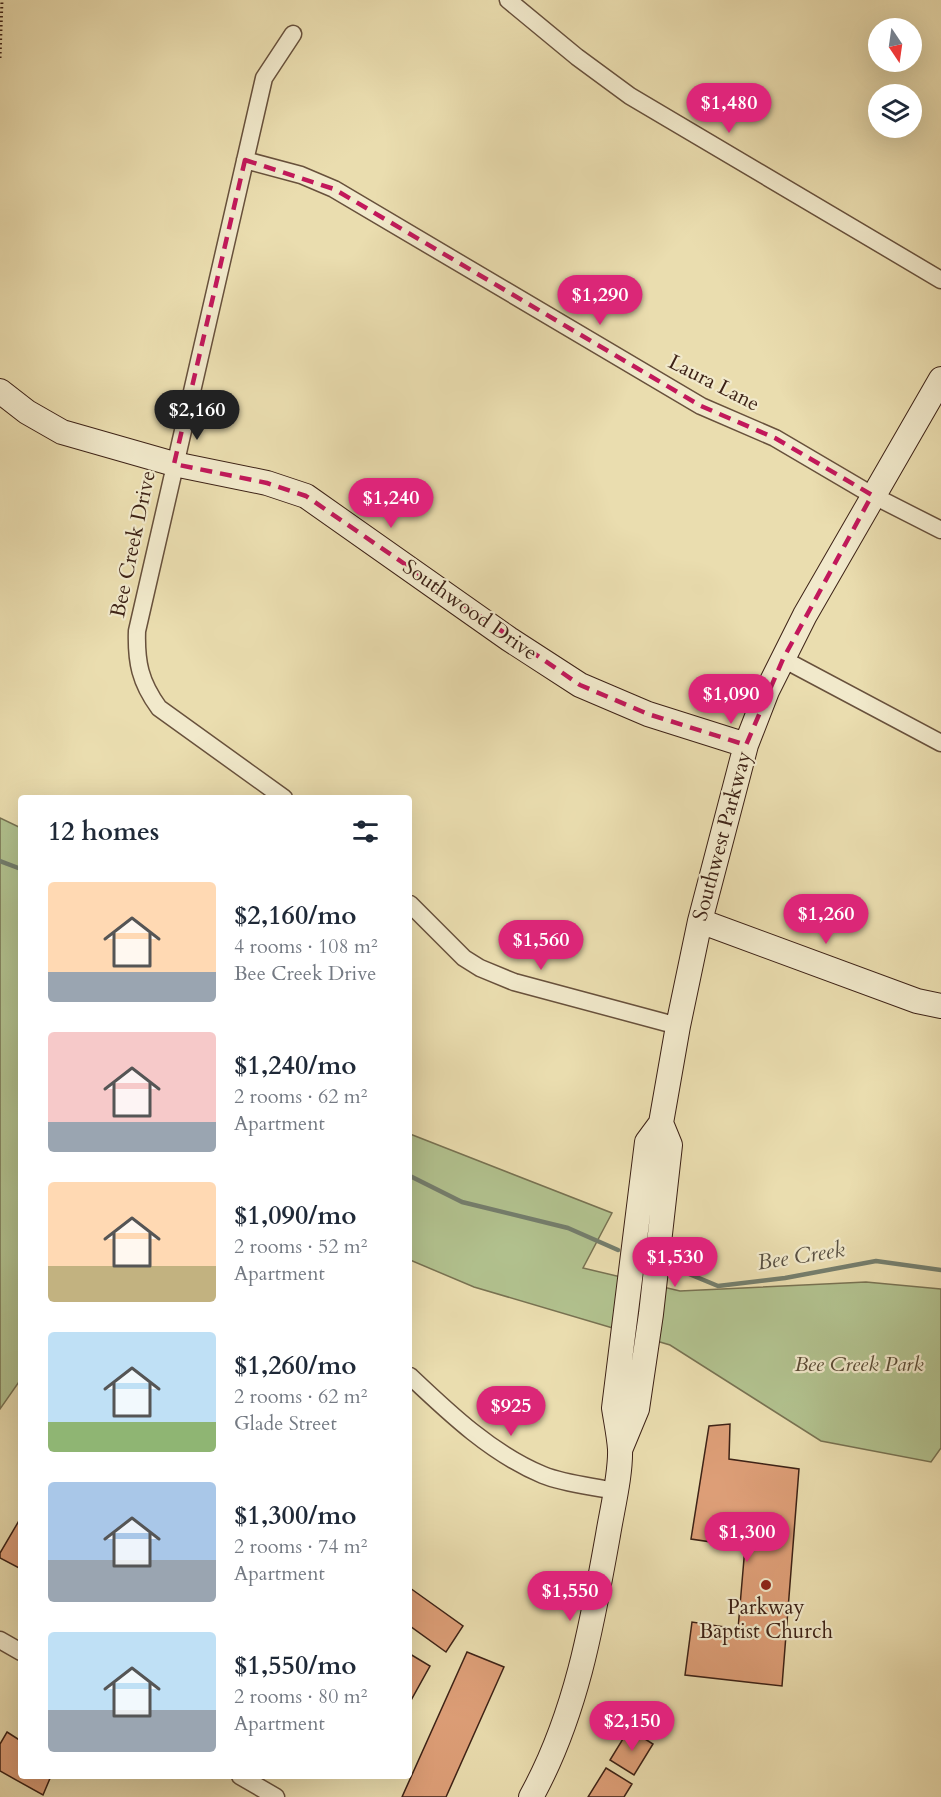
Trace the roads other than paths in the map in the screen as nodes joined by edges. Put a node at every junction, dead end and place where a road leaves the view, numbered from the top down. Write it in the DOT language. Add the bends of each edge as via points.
graph roads {
  1 [pos="508,0"];
  2 [pos="293,34"];
  3 [pos="245,160"];
  4 [pos="941,280"];
  5 [pos="941,379"];
  6 [pos="0,391"];
  7 [pos="174,464"];
  8 [pos="872,495"];
  9 [pos="941,530"];
  10 [pos="783,659"];
  11 [pos="941,743"];
  12 [pos="746,744"];
  13 [pos="280,795"];
  14 [pos="412,906"];
  15 [pos="700,921"];
  16 [pos="941,1006"];
  17 [pos="678,1026"];
  18 [pos="412,1378"];
  19 [pos="615,1491"];
  20 [pos="0,1640"];
  21 [pos="18,1650"];
  22 [pos="245,1779"];
  23 [pos="276,1797"];
  24 [pos="531,1797"];
  1 -- 4 [label="street" via="630,96"];
  2 -- 3 [label="street, Bee Creek Drive" via="264,78"];
  3 -- 7 [label="street, Bee Creek Drive"];
  3 -- 8 [label="street, Laura Lane" via="301,175 334,189 700,406 775,438"];
  5 -- 8 [label="main road, Southwest Parkway"];
  6 -- 7 [label="main road, Southwood Drive" via="62,432"];
  7 -- 12 [label="main road, Southwood Drive" via="267,483 306,496 580,685 648,714"];
  7 -- 13 [label="street, Bee Creek Drive" via="137,631 136,656 141,677 159,708"];
  8 -- 9 [label="street, Laura Lane"];
  8 -- 10 [label="main road, Southwest Parkway"];
  10 -- 11 [label="street"];
  10 -- 12 [label="main road, Southwest Parkway"];
  12 -- 15 [label="main road, Southwest Parkway"];
  14 -- 17 [label="street" via="464,958 480,968 514,982"];
  15 -- 16 [label="main road"];
  15 -- 17 [label="main road, Southwest Parkway"];
  17 -- 19 [label="main road, Southwest Parkway" via="661,1124 647,1142 644,1164 614,1408 620,1451"];
  18 -- 19 [label="street" via="452,1416 513,1460 544,1475"];
  19 -- 24 [label="main road, Southwest Parkway" via="580,1674 560,1738"];
  20 -- 21 [label="street"];
  22 -- 23 [label="street"];
}
